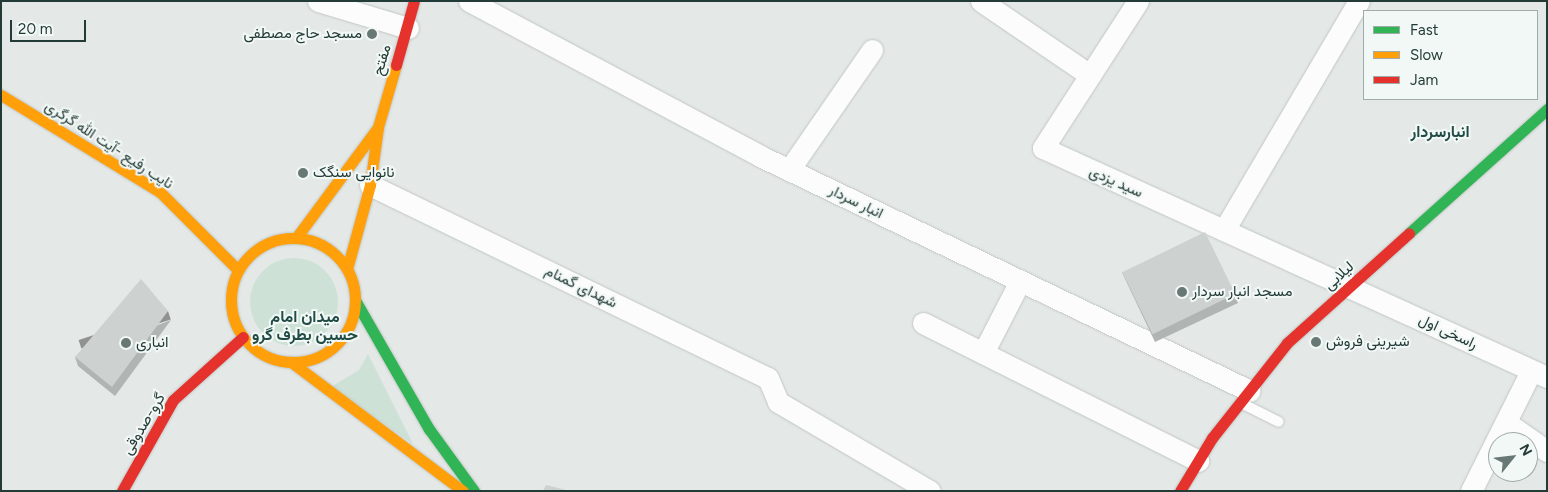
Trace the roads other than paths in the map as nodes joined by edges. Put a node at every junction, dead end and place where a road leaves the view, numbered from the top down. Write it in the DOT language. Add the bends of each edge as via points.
graph roads {
  1 [pos="318,1"];
  2 [pos="414,1"];
  3 [pos="469,1"];
  4 [pos="981,1"];
  5 [pos="1138,1"];
  6 [pos="1359,1"];
  7 [pos="408,28"];
  8 [pos="872,50"];
  9 [pos="1090,75"];
  10 [pos="1,95"];
  11 [pos="1543,117"];
  12 [pos="378,127"];
  13 [pos="789,170"];
  14 [pos="370,185"];
  15 [pos="1224,230"];
  16 [pos="296,238"];
  17 [pos="347,269"];
  18 [pos="238,270"];
  19 [pos="1020,281"];
  20 [pos="1349,287"];
  21 [pos="355,300"];
  22 [pos="923,323"];
  23 [pos="243,337"];
  24 [pos="983,352"];
  25 [pos="291,362"];
  26 [pos="1539,374"];
  27 [pos="1245,396"];
  28 [pos="1279,422"];
  29 [pos="1507,423"];
  30 [pos="1547,451"];
  31 [pos="1198,461"];
  32 [pos="122,491"];
  33 [pos="463,491"];
  34 [pos="474,491"];
  35 [pos="930,491"];
  36 [pos="1180,491"];
  37 [pos="1471,491"];
  1 -- 7 [label="street"];
  2 -- 7 [label="main road, مفتح"];
  3 -- 13 [label="street, انبار سردار"];
  4 -- 9 [label="street"];
  5 -- 9 [label="street, سید یزدی"];
  6 -- 15 [label="street"];
  7 -- 12 [label="main road, مفتح"];
  8 -- 13 [label="street"];
  9 -- 15 [label="street, سید یزدی" via="1043,148"];
  10 -- 18 [label="main road, نایب رفیع -آیت الله گرگری" via="160,192"];
  11 -- 20 [label="main road, لیلابی"];
  12 -- 14 [label="main road"];
  12 -- 16 [label="main road"];
  13 -- 19 [label="street, انبار سردار"];
  14 -- 17 [label="main road"];
  14 -- 35 [label="street, شهدای گمنام" via="768,378 778,402"];
  15 -- 20 [label="street, سید یزدی"];
  16 -- 17 [label="main road" via="316,242 334,253"];
  16 -- 18 [label="main road" via="262,246"];
  17 -- 21 [label="main road"];
  18 -- 23 [label="main road" via="231,305"];
  19 -- 24 [label="street"];
  19 -- 27 [label="street, انبار سردار"];
  20 -- 26 [label="street, راسخی اول"];
  20 -- 27 [label="main road, لیلابی" via="1287,343"];
  21 -- 25 [label="main road" via="352,320 343,337 329,351 311,360"];
  21 -- 34 [label="main road" via="428,429"];
  22 -- 24 [label="street"];
  23 -- 25 [label="main road" via="273,359"];
  23 -- 32 [label="main road, گرو-صدوقی" via="174,400"];
  24 -- 31 [label="street"];
  25 -- 33 [label="main road"];
  26 -- 29 [label="street"];
  27 -- 28 [label="lane"];
  27 -- 31 [label="main road, لیلابی"];
  29 -- 30 [label="street"];
  29 -- 37 [label="street"];
  31 -- 36 [label="main road, لیلابی"];
}
